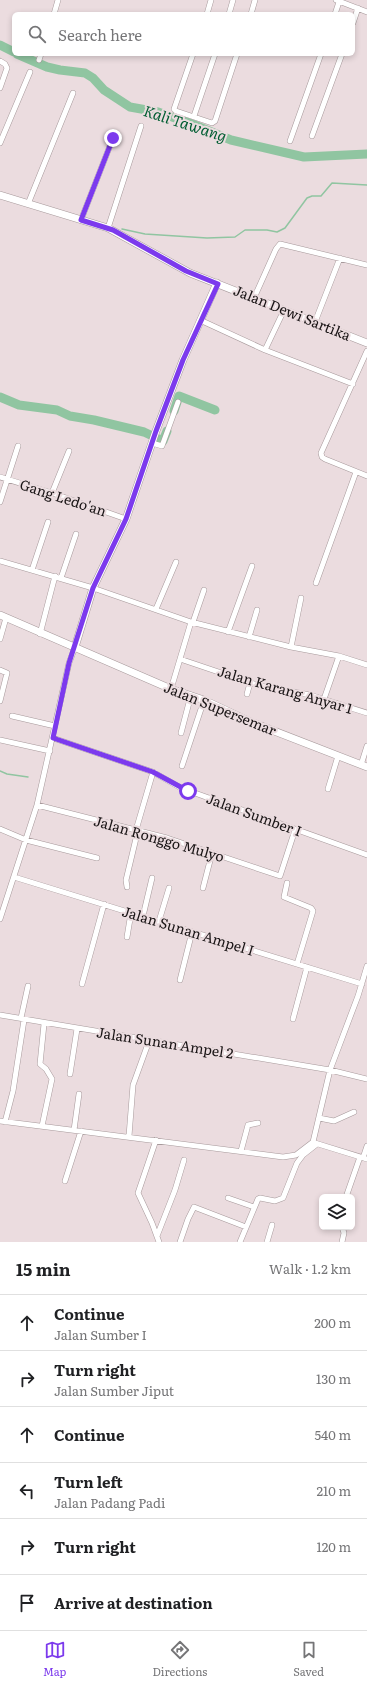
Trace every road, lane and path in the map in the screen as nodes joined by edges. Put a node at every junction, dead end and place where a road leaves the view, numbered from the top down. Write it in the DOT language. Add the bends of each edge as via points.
graph roads {
  1 [pos="58,0"];
  2 [pos="211,0"];
  3 [pos="233,0"];
  4 [pos="255,0"];
  5 [pos="337,1"];
  6 [pos="358,8"];
  7 [pos="55,12"];
  8 [pos="208,12"];
  9 [pos="230,12"];
  10 [pos="252,12"];
  11 [pos="335,12"];
  12 [pos="367,12"];
  13 [pos="355,17"];
  14 [pos="40,56"];
  15 [pos="192,56"];
  16 [pos="214,56"];
  17 [pos="236,56"];
  18 [pos="320,56"];
  19 [pos="341,56"];
  20 [pos="39,60"];
  21 [pos="0,61"];
  22 [pos="30,72"];
  23 [pos="0,88"];
  24 [pos="73,93"];
  25 [pos="194,116"];
  26 [pos="141,126"];
  27 [pos="312,136"];
  28 [pos="113,138"];
  29 [pos="290,141"];
  30 [pos="0,143"];
  31 [pos="0,195"];
  32 [pos="28,204"];
  33 [pos="81,220"];
  34 [pos="108,228"];
  35 [pos="340,258"];
  36 [pos="367,265"];
  37 [pos="218,284"];
  38 [pos="254,298"];
  39 [pos="284,310"];
  40 [pos="200,320"];
  41 [pos="315,322"];
  42 [pos="367,343"];
  43 [pos="265,350"];
  44 [pos="367,351"];
  45 [pos="353,384"];
  46 [pos="178,402"];
  47 [pos="152,442"];
  48 [pos="18,446"];
  49 [pos="68,451"];
  50 [pos="356,472"];
  51 [pos="367,476"];
  52 [pos="0,477"];
  53 [pos="7,479"];
  54 [pos="52,493"];
  55 [pos="0,502"];
  56 [pos="126,519"];
  57 [pos="48,522"];
  58 [pos="76,534"];
  59 [pos="0,561"];
  60 [pos="176,562"];
  61 [pos="252,566"];
  62 [pos="32,570"];
  63 [pos="55,576"];
  64 [pos="62,578"];
  65 [pos="316,583"];
  66 [pos="93,588"];
  67 [pos="204,590"];
  68 [pos="301,598"];
  69 [pos="156,609"];
  70 [pos="257,610"];
  71 [pos="3,617"];
  72 [pos="192,622"];
  73 [pos="228,632"];
  74 [pos="40,634"];
  75 [pos="249,637"];
  76 [pos="0,640"];
  77 [pos="75,647"];
  78 [pos="291,647"];
  79 [pos="339,656"];
  80 [pos="180,659"];
  81 [pos="367,665"];
  82 [pos="0,670"];
  83 [pos="250,683"];
  84 [pos="171,689"];
  85 [pos="247,694"];
  86 [pos="191,695"];
  87 [pos="324,699"];
  88 [pos="204,700"];
  89 [pos="0,701"];
  90 [pos="367,713"];
  91 [pos="12,716"];
  92 [pos="55,726"];
  93 [pos="181,733"];
  94 [pos="53,738"];
  95 [pos="0,740"];
  96 [pos="367,746"];
  97 [pos="50,751"];
  98 [pos="338,756"];
  99 [pos="182,766"];
  100 [pos="364,766"];
  101 [pos="153,772"];
  102 [pos="328,789"];
  103 [pos="37,805"];
  104 [pos="0,829"];
  105 [pos="137,830"];
  106 [pos="295,830"];
  107 [pos="26,840"];
  108 [pos="212,853"];
  109 [pos="367,855"];
  110 [pos="97,858"];
  111 [pos="14,877"];
  112 [pos="152,878"];
  113 [pos="288,883"];
  114 [pos="127,887"];
  115 [pos="169,888"];
  116 [pos="203,888"];
  117 [pos="104,904"];
  118 [pos="132,913"];
  119 [pos="143,916"];
  120 [pos="0,919"];
  121 [pos="159,921"];
  122 [pos="192,932"];
  123 [pos="127,937"];
  124 [pos="297,964"];
  125 [pos="367,966"];
  126 [pos="306,967"];
  127 [pos="180,980"];
  128 [pos="82,984"];
  129 [pos="362,984"];
  130 [pos="28,986"];
  131 [pos="0,1015"];
  132 [pos="23,1019"];
  133 [pos="293,1019"];
  134 [pos="44,1024"];
  135 [pos="77,1029"];
  136 [pos="149,1041"];
  137 [pos="330,1070"];
  138 [pos="70,1074"];
  139 [pos="367,1080"];
  140 [pos="79,1094"];
  141 [pos="354,1112"];
  142 [pos="319,1118"];
  143 [pos="3,1122"];
  144 [pos="258,1123"];
  145 [pos="42,1126"];
  146 [pos="74,1130"];
  147 [pos="81,1130"];
  148 [pos="128,1136"];
  149 [pos="156,1140"];
  150 [pos="315,1143"];
  151 [pos="367,1146"];
  152 [pos="241,1151"];
  153 [pos="363,1158"];
  154 [pos="184,1160"];
  155 [pos="65,1181"];
  156 [pos="347,1194"];
  157 [pos="228,1198"];
  158 [pos="254,1207"];
  159 [pos="272,1225"];
  160 [pos="246,1227"];
  161 [pos="343,1230"];
  162 [pos="157,1236"];
  163 [pos="159,1242"];
  164 [pos="180,1242"];
  165 [pos="240,1242"];
  166 [pos="267,1242"];
  167 [pos="342,1242"];
  1 -- 7 [label="street"];
  2 -- 8 [label="street"];
  3 -- 9 [label="street"];
  4 -- 10 [label="street"];
  5 -- 6 [label="street"];
  5 -- 11 [label="street"];
  6 -- 12 [label="street"];
  6 -- 13 [label="street"];
  14 -- 20 [label="street"];
  15 -- 25 [label="street" via="174,109"];
  16 -- 25 [label="street"];
  17 -- 25 [label="street" via="215,122 211,123"];
  18 -- 29 [label="street"];
  19 -- 27 [label="street"];
  21 -- 23 [label="street" via="7,68"];
  22 -- 30 [label="street"];
  24 -- 32 [label="street"];
  26 -- 34 [label="street"];
  28 -- 33 [label="street"];
  31 -- 32 [label="main road, Jalan Dewi Sartika"];
  32 -- 33 [label="main road, Jalan Dewi Sartika"];
  33 -- 34 [label="main road, Jalan Dewi Sartika"];
  34 -- 37 [label="main road, Jalan Dewi Sartika" via="186,271"];
  35 -- 36 [label="street"];
  35 -- 38 [label="street" via="280,244"];
  35 -- 41 [label="street"];
  37 -- 38 [label="main road, Jalan Dewi Sartika"];
  37 -- 40 [label="main road"];
  38 -- 39 [label="main road, Jalan Dewi Sartika"];
  39 -- 41 [label="main road, Jalan Dewi Sartika"];
  39 -- 43 [label="street"];
  40 -- 43 [label="street"];
  40 -- 47 [label="main road"];
  41 -- 42 [label="main road, Jalan Dewi Sartika"];
  43 -- 45 [label="street"];
  44 -- 45 [label="street"];
  45 -- 50 [label="street" via="321,453 322,457"];
  46 -- 47 [label="street" via="162,446"];
  47 -- 56 [label="main road"];
  48 -- 53 [label="street"];
  49 -- 54 [label="street"];
  50 -- 51 [label="street"];
  50 -- 65 [label="street"];
  52 -- 53 [label="street, Gang Ledo'an"];
  53 -- 54 [label="street, Gang Ledo'an"];
  53 -- 55 [label="street"];
  54 -- 56 [label="street, Gang Ledo'an"];
  56 -- 66 [label="main road"];
  57 -- 62 [label="street"];
  58 -- 64 [label="street"];
  59 -- 62 [label="street"];
  60 -- 69 [label="street"];
  61 -- 73 [label="street"];
  62 -- 63 [label="street"];
  63 -- 64 [label="street"];
  63 -- 74 [label="street"];
  64 -- 66 [label="street"];
  66 -- 69 [label="street"];
  66 -- 77 [label="main road"];
  67 -- 72 [label="street"];
  68 -- 78 [label="street"];
  69 -- 72 [label="street"];
  70 -- 75 [label="street"];
  71 -- 74 [label="main road, Jalan Supersemar"];
  71 -- 76 [label="street"];
  72 -- 73 [label="street"];
  72 -- 80 [label="street"];
  73 -- 75 [label="street"];
  74 -- 77 [label="main road, Jalan Supersemar"];
  75 -- 78 [label="street"];
  77 -- 84 [label="main road, Jalan Supersemar"];
  77 -- 92 [label="street"];
  78 -- 79 [label="street"];
  79 -- 81 [label="street"];
  79 -- 87 [label="street"];
  80 -- 83 [label="street, Jalan Karang Anyar 1"];
  80 -- 84 [label="street"];
  82 -- 89 [label="street" via="7,673"];
  83 -- 85 [label="street"];
  83 -- 87 [label="street, Jalan Karang Anyar 1"];
  84 -- 86 [label="main road, Jalan Supersemar"];
  86 -- 88 [label="main road, Jalan Supersemar"];
  86 -- 93 [label="street"];
  87 -- 90 [label="street, Jalan Karang Anyar 1"];
  88 -- 98 [label="main road, Jalan Supersemar" via="251,722"];
  88 -- 99 [label="street"];
  91 -- 92 [label="street"];
  92 -- 94 [label="street"];
  94 -- 97 [label="street"];
  94 -- 101 [label="street, Jalan Sumber I"];
  95 -- 97 [label="street"];
  96 -- 100 [label="street"];
  97 -- 103 [label="street"];
  98 -- 100 [label="main road, Jalan Supersemar"];
  98 -- 102 [label="street"];
  101 -- 105 [label="street"];
  101 -- 106 [label="street, Jalan Sumber I" via="181,788"];
  103 -- 105 [label="street, Jalan Ronggo Mulyo"];
  103 -- 107 [label="street"];
  104 -- 107 [label="street"];
  105 -- 108 [label="street, Jalan Ronggo Mulyo"];
  105 -- 114 [label="street" via="126,880"];
  106 -- 108 [label="street, Jalan Ronggo Mulyo" via="280,876"];
  106 -- 109 [label="street, Jalan Sumber I"];
  107 -- 110 [label="street"];
  107 -- 111 [label="street"];
  108 -- 116 [label="street"];
  111 -- 117 [label="street, Jalan Sunan Ampel I"];
  111 -- 120 [label="street"];
  112 -- 119 [label="street"];
  113 -- 124 [label="street" via="284,896 313,911"];
  115 -- 121 [label="street"];
  117 -- 118 [label="street, Jalan Sunan Ampel I"];
  117 -- 128 [label="street"];
  118 -- 119 [label="street, Jalan Sunan Ampel I"];
  118 -- 123 [label="street"];
  119 -- 121 [label="street, Jalan Sunan Ampel I"];
  121 -- 122 [label="street, Jalan Sunan Ampel I"];
  122 -- 124 [label="street, Jalan Sunan Ampel I"];
  122 -- 127 [label="street"];
  124 -- 126 [label="street, Jalan Sunan Ampel I"];
  125 -- 129 [label="street"];
  126 -- 129 [label="street, Jalan Sunan Ampel I"];
  126 -- 133 [label="street"];
  129 -- 137 [label="street"];
  130 -- 132 [label="street"];
  131 -- 132 [label="street, Jalan Sunan Ampel 2"];
  132 -- 134 [label="street, Jalan Sunan Ampel 2"];
  132 -- 143 [label="street" via="13,1090"];
  134 -- 135 [label="street, Jalan Sunan Ampel 2"];
  134 -- 145 [label="street" via="40,1064 52,1079"];
  135 -- 136 [label="street, Jalan Sunan Ampel 2"];
  135 -- 138 [label="street"];
  136 -- 137 [label="street, Jalan Sunan Ampel 2"];
  136 -- 148 [label="street" via="133,1085"];
  137 -- 139 [label="street, Jalan Sunan Ampel 2"];
  137 -- 142 [label="street"];
  140 -- 146 [label="street"];
  141 -- 142 [label="street" via="334,1121"];
  142 -- 150 [label="street"];
  143 -- 145 [label="street"];
  144 -- 152 [label="street" via="248,1125"];
  145 -- 146 [label="street"];
  146 -- 147 [label="street"];
  147 -- 148 [label="street"];
  147 -- 155 [label="street"];
  148 -- 149 [label="street"];
  149 -- 152 [label="street"];
  149 -- 162 [label="street" via="138,1194"];
  150 -- 152 [label="street" via="288,1157"];
  150 -- 153 [label="street"];
  150 -- 158 [label="street" via="297,1163 283,1198 275,1201 259,1198"];
  151 -- 153 [label="street"];
  153 -- 156 [label="street"];
  154 -- 162 [label="street"];
  157 -- 158 [label="street"];
  158 -- 160 [label="street"];
  159 -- 166 [label="street"];
  160 -- 164 [label="street" via="194,1207"];
  160 -- 165 [label="street"];
  161 -- 167 [label="street"];
  162 -- 163 [label="street"];
}
